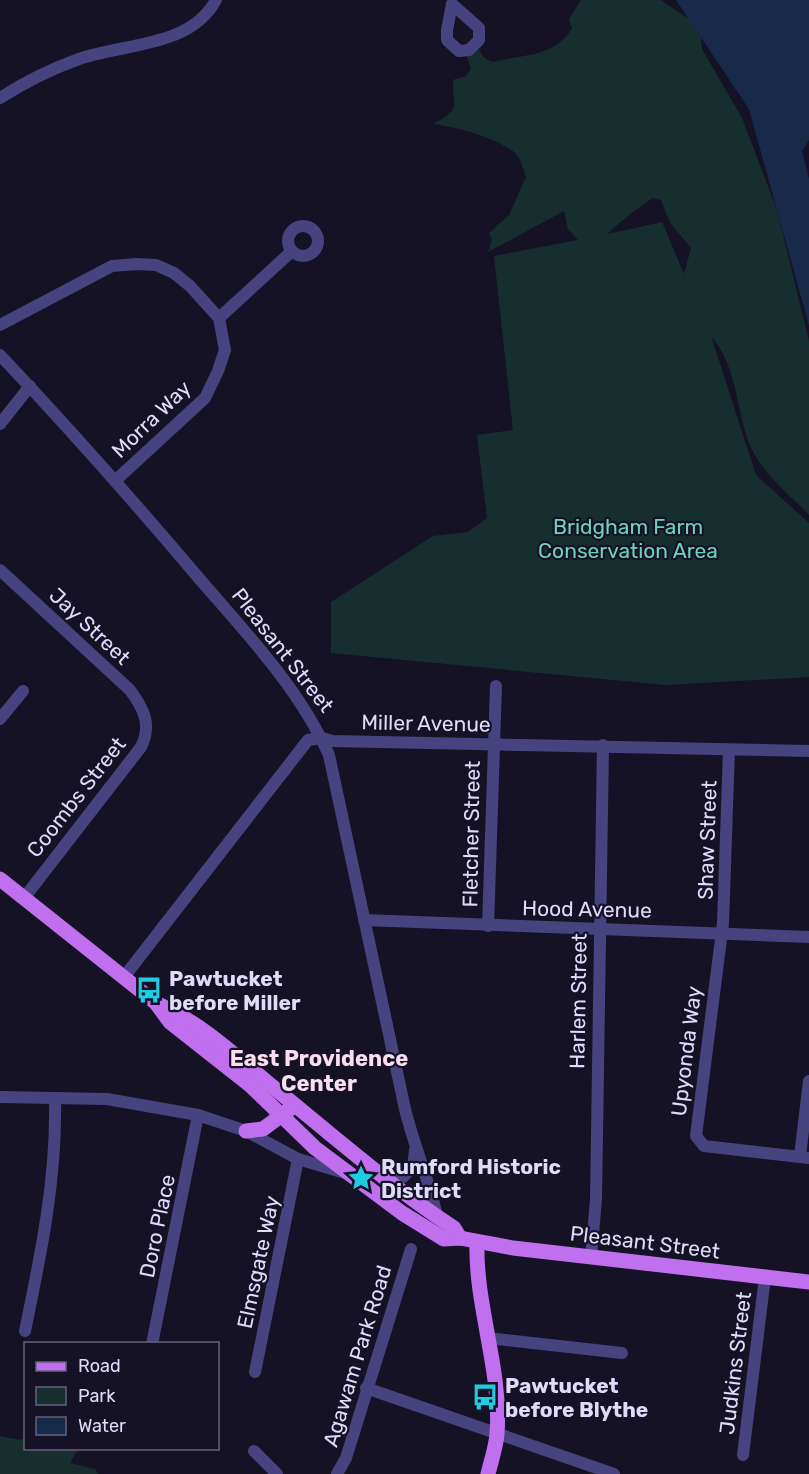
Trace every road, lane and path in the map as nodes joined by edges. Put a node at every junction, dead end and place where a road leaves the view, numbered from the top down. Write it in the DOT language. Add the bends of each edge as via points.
graph roads {
  1 [pos="216,0"];
  2 [pos="0,98"];
  3 [pos="292,251"];
  4 [pos="219,318"];
  5 [pos="0,325"];
  6 [pos="0,355"];
  7 [pos="30,386"];
  8 [pos="0,424"];
  9 [pos="116,480"];
  10 [pos="0,570"];
  11 [pos="496,686"];
  12 [pos="23,691"];
  13 [pos="146,716"];
  14 [pos="0,719"];
  15 [pos="321,738"];
  16 [pos="493,744"];
  17 [pos="603,745"];
  18 [pos="729,750"];
  19 [pos="809,751"];
  20 [pos="0,879"];
  21 [pos="24,898"];
  22 [pos="364,920"];
  23 [pos="488,926"];
  24 [pos="598,928"];
  25 [pos="721,932"];
  26 [pos="809,937"];
  27 [pos="124,977"];
  28 [pos="156,1003"];
  29 [pos="809,1081"];
  30 [pos="0,1097"];
  31 [pos="55,1098"];
  32 [pos="294,1104"];
  33 [pos="198,1115"];
  34 [pos="283,1115"];
  35 [pos="246,1131"];
  36 [pos="415,1148"];
  37 [pos="805,1157"];
  38 [pos="298,1159"];
  39 [pos="347,1174"];
  40 [pos="390,1181"];
  41 [pos="437,1216"];
  42 [pos="460,1238"];
  43 [pos="477,1242"];
  44 [pos="411,1249"];
  45 [pos="591,1257"];
  46 [pos="765,1277"];
  47 [pos="809,1282"];
  48 [pos="25,1331"];
  49 [pos="487,1338"];
  50 [pos="152,1342"];
  51 [pos="622,1353"];
  52 [pos="255,1372"];
  53 [pos="366,1388"];
  54 [pos="497,1433"];
  55 [pos="254,1451"];
  56 [pos="743,1455"];
  57 [pos="277,1474"];
  58 [pos="337,1474"];
  59 [pos="488,1474"];
  60 [pos="614,1474"];
  1 -- 2 [label="street" via="196,23 178,34 80,58"];
  3 -- 4 [label="street"];
  4 -- 5 [label="street" via="174,273 156,265 137,264 112,266"];
  4 -- 9 [label="street, Morra Way" via="225,350 205,398"];
  6 -- 7 [label="street, Pleasant Street"];
  7 -- 8 [label="street"];
  7 -- 9 [label="street, Pleasant Street"];
  9 -- 15 [label="street, Pleasant Street" via="274,667 316,725"];
  10 -- 13 [label="street, Jay Street" via="130,690"];
  11 -- 16 [label="street, Fletcher Street"];
  12 -- 14 [label="street"];
  13 -- 21 [label="street, Coombs Street" via="147,734 141,747"];
  15 -- 16 [label="street, Miller Avenue"];
  15 -- 22 [label="street, Pleasant Street" via="329,755"];
  15 -- 27 [label="street" via="308,740"];
  16 -- 17 [label="street, Miller Avenue"];
  16 -- 23 [label="street, Fletcher Street"];
  17 -- 18 [label="street, Miller Avenue"];
  17 -- 24 [label="street, Harlem Street"];
  18 -- 19 [label="street, Miller Avenue"];
  18 -- 25 [label="street, Shaw Street"];
  20 -- 21 [label="main road"];
  21 -- 27 [label="main road"];
  22 -- 23 [label="street, Hood Avenue"];
  22 -- 36 [label="street, Pleasant Street"];
  23 -- 24 [label="street, Hood Avenue"];
  24 -- 25 [label="street, Hood Avenue"];
  24 -- 45 [label="street, Harlem Street" via="596,1199"];
  25 -- 26 [label="street, Hood Avenue"];
  25 -- 37 [label="street, Upyonda Way" via="696,1136 704,1146"];
  27 -- 28 [label="main road"];
  28 -- 32 [label="main road" via="179,1013"];
  28 -- 34 [label="main road, Pleasant Street" via="170,1022"];
  29 -- 37 [label="street"];
  30 -- 31 [label="street"];
  31 -- 33 [label="street" via="107,1099"];
  31 -- 48 [label="street" via="44,1243"];
  32 -- 34 [label="main road"];
  32 -- 40 [label="main road"];
  33 -- 35 [label="street"];
  33 -- 50 [label="street, Doro Place"];
  34 -- 35 [label="main road" via="262,1129"];
  34 -- 39 [label="main road, Pleasant Street"];
  35 -- 38 [label="street"];
  36 -- 40 [label="street" via="413,1167 403,1177"];
  36 -- 41 [label="street, Pleasant Street"];
  38 -- 39 [label="street"];
  38 -- 52 [label="street, Elmsgate Way"];
  39 -- 42 [label="main road, Pleasant Street" via="444,1239"];
  40 -- 41 [label="main road"];
  41 -- 42 [label="main road" via="454,1228"];
  42 -- 43 [label="main road, Pleasant Street"];
  43 -- 45 [label="main road, Pleasant Street"];
  43 -- 49 [label="main road" via="476,1270"];
  44 -- 53 [label="street, Agawam Park Road"];
  45 -- 46 [label="main road, Pleasant Street"];
  46 -- 47 [label="main road, Pleasant Street"];
  46 -- 56 [label="street, Judkins Street"];
  49 -- 51 [label="street"];
  49 -- 54 [label="main road"];
  53 -- 54 [label="street"];
  53 -- 58 [label="street, Agawam Park Road" via="346,1458"];
  54 -- 59 [label="main road"];
  54 -- 60 [label="street"];
  55 -- 57 [label="street"];
}
